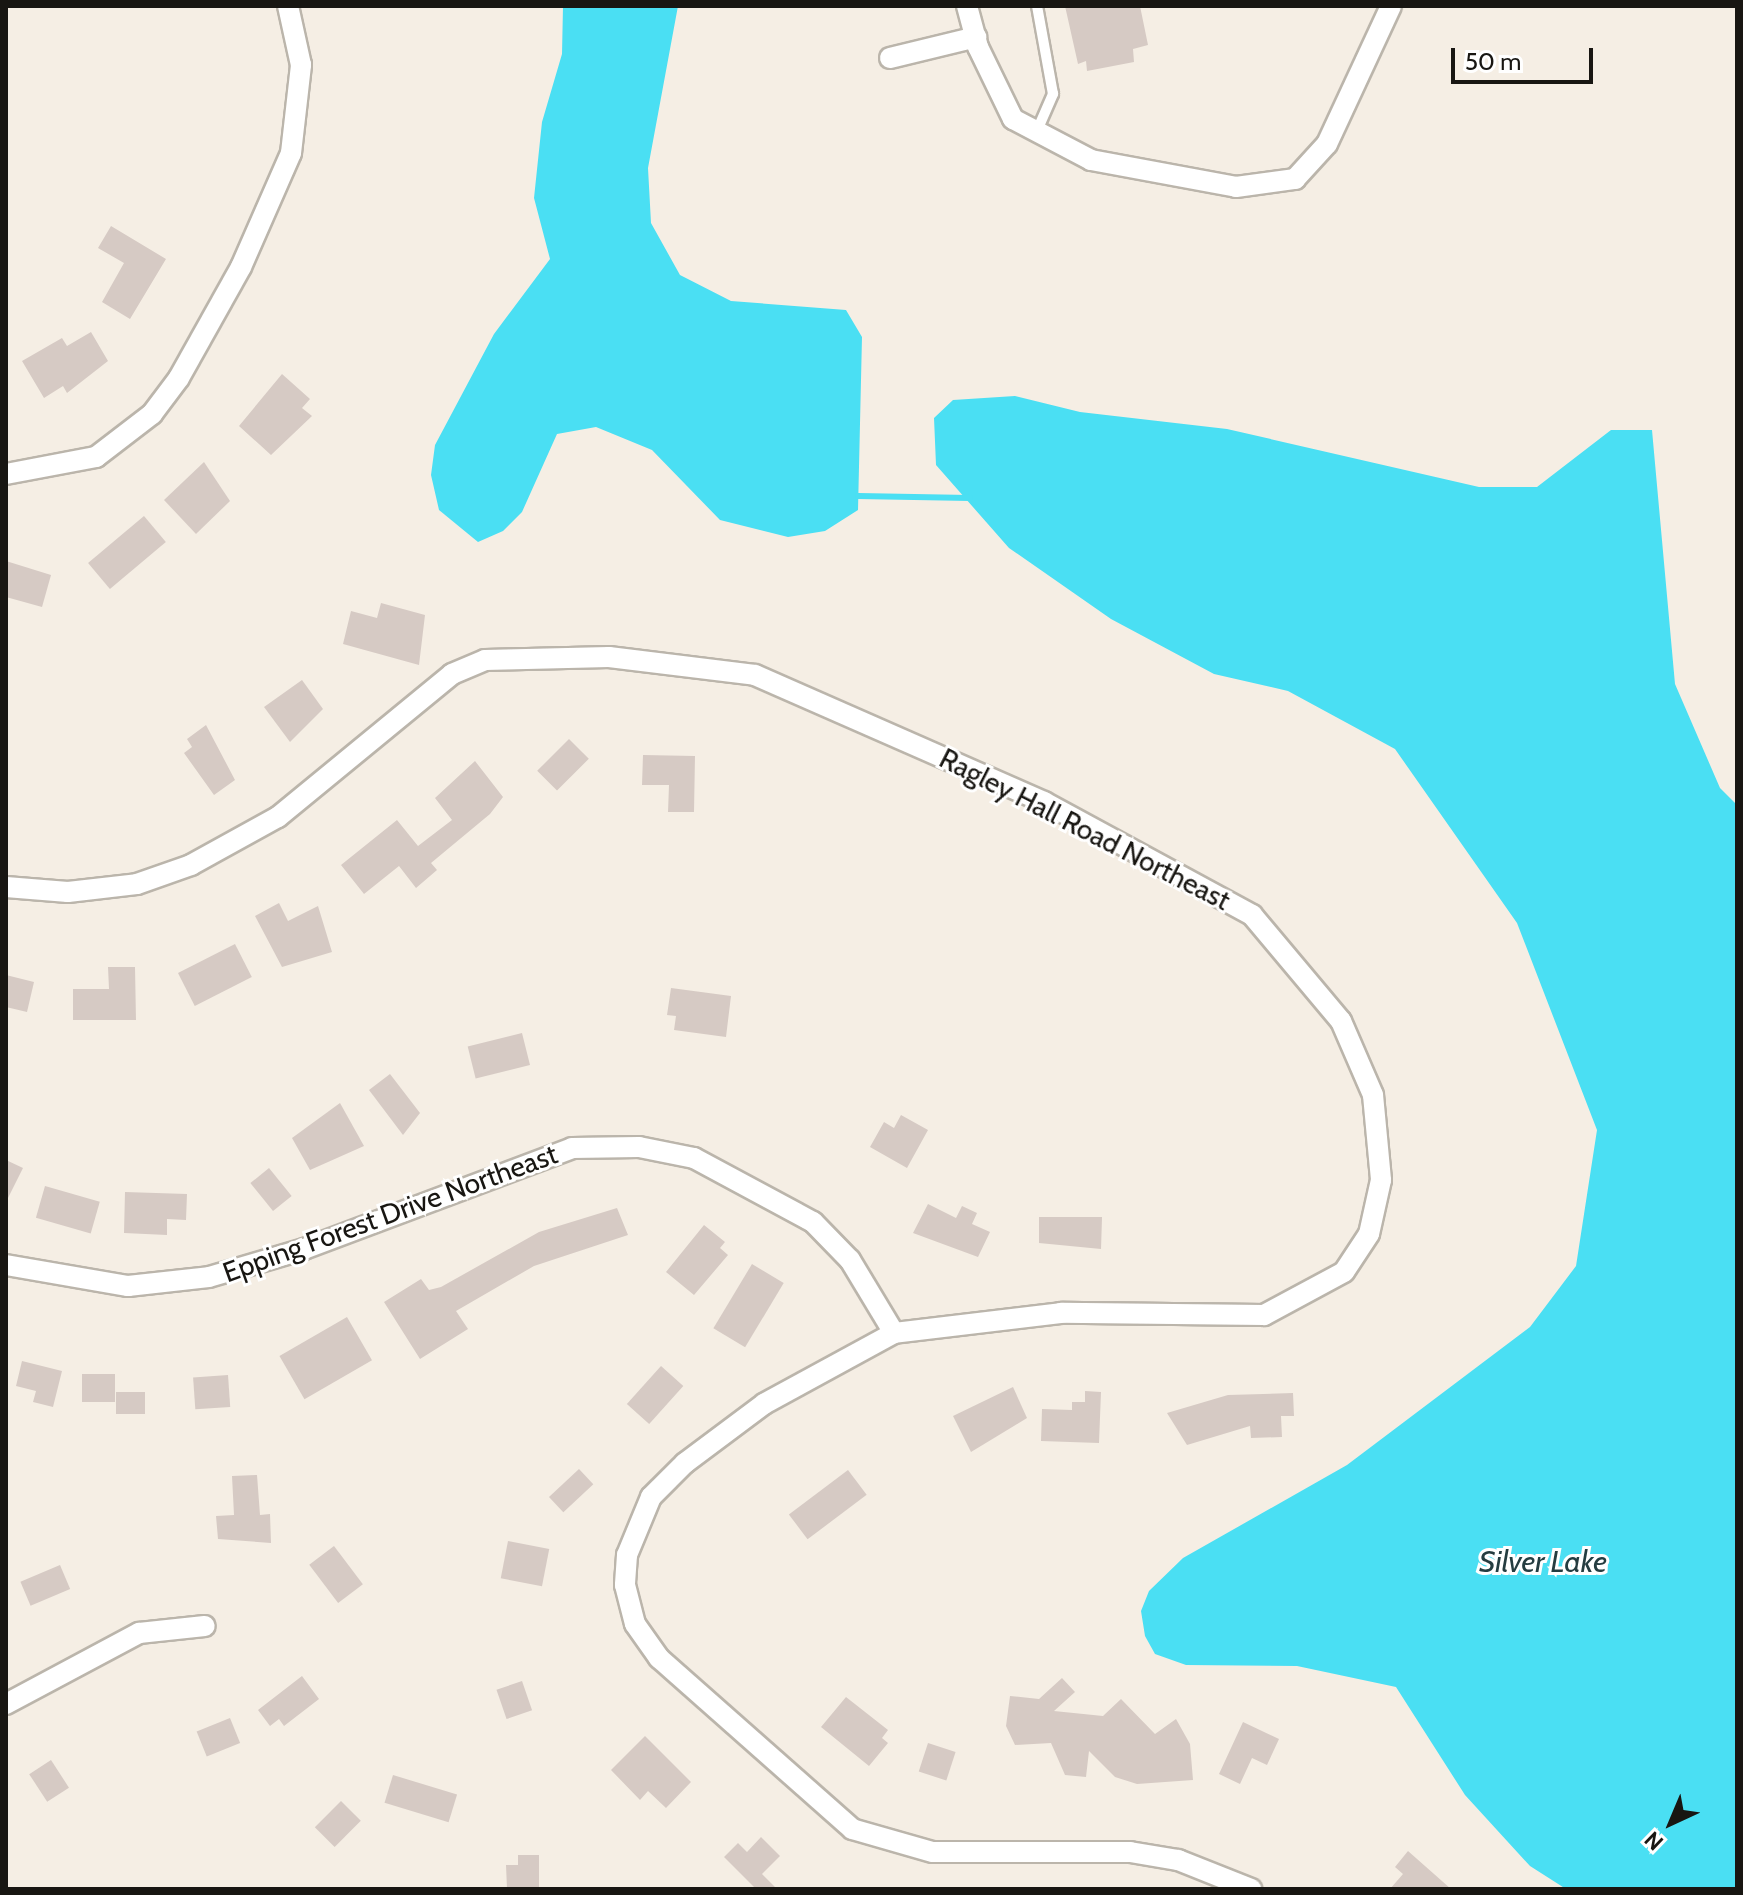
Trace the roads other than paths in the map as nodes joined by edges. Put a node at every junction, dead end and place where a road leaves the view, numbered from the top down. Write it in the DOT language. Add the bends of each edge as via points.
graph roads {
  1 [pos="288,6"];
  2 [pos="967,6"];
  3 [pos="1037,6"];
  4 [pos="1391,6"];
  5 [pos="976,37"];
  6 [pos="890,58"];
  7 [pos="1036,133"];
  8 [pos="6,474"];
  9 [pos="6,887"];
  10 [pos="6,1265"];
  11 [pos="894,1333"];
  12 [pos="205,1626"];
  13 [pos="6,1704"];
  14 [pos="1251,1889"];
  1 -- 8 [label="street" via="301,65 291,153 241,267 179,378 152,414 96,457"];
  2 -- 5 [label="street"];
  3 -- 7 [label="lane" via="1053,94"];
  4 -- 7 [label="street" via="1327,144 1295,179 1236,187 1157,177 1091,160"];
  5 -- 6 [label="street"];
  5 -- 7 [label="street" via="1013,119"];
  9 -- 11 [label="street, Ragley Hall Road Northeast" via="68,892 137,884 191,865 278,817 452,674 485,660 609,657 755,675 1044,802 1252,915 1341,1021 1373,1095 1381,1180 1369,1234 1344,1272 1264,1315 1061,1313"];
  10 -- 11 [label="street, Epping Forest Drive Northeast" via="128,1286 209,1277 304,1249 572,1148 639,1147 694,1158 813,1222 850,1260"];
  11 -- 14 [label="street, Ragley Hall Road Northeast" via="764,1404 651,1497 627,1555 635,1624 659,1658 852,1829 933,1852 1130,1852 1178,1860"];
  12 -- 13 [label="street" via="139,1633"];
}
